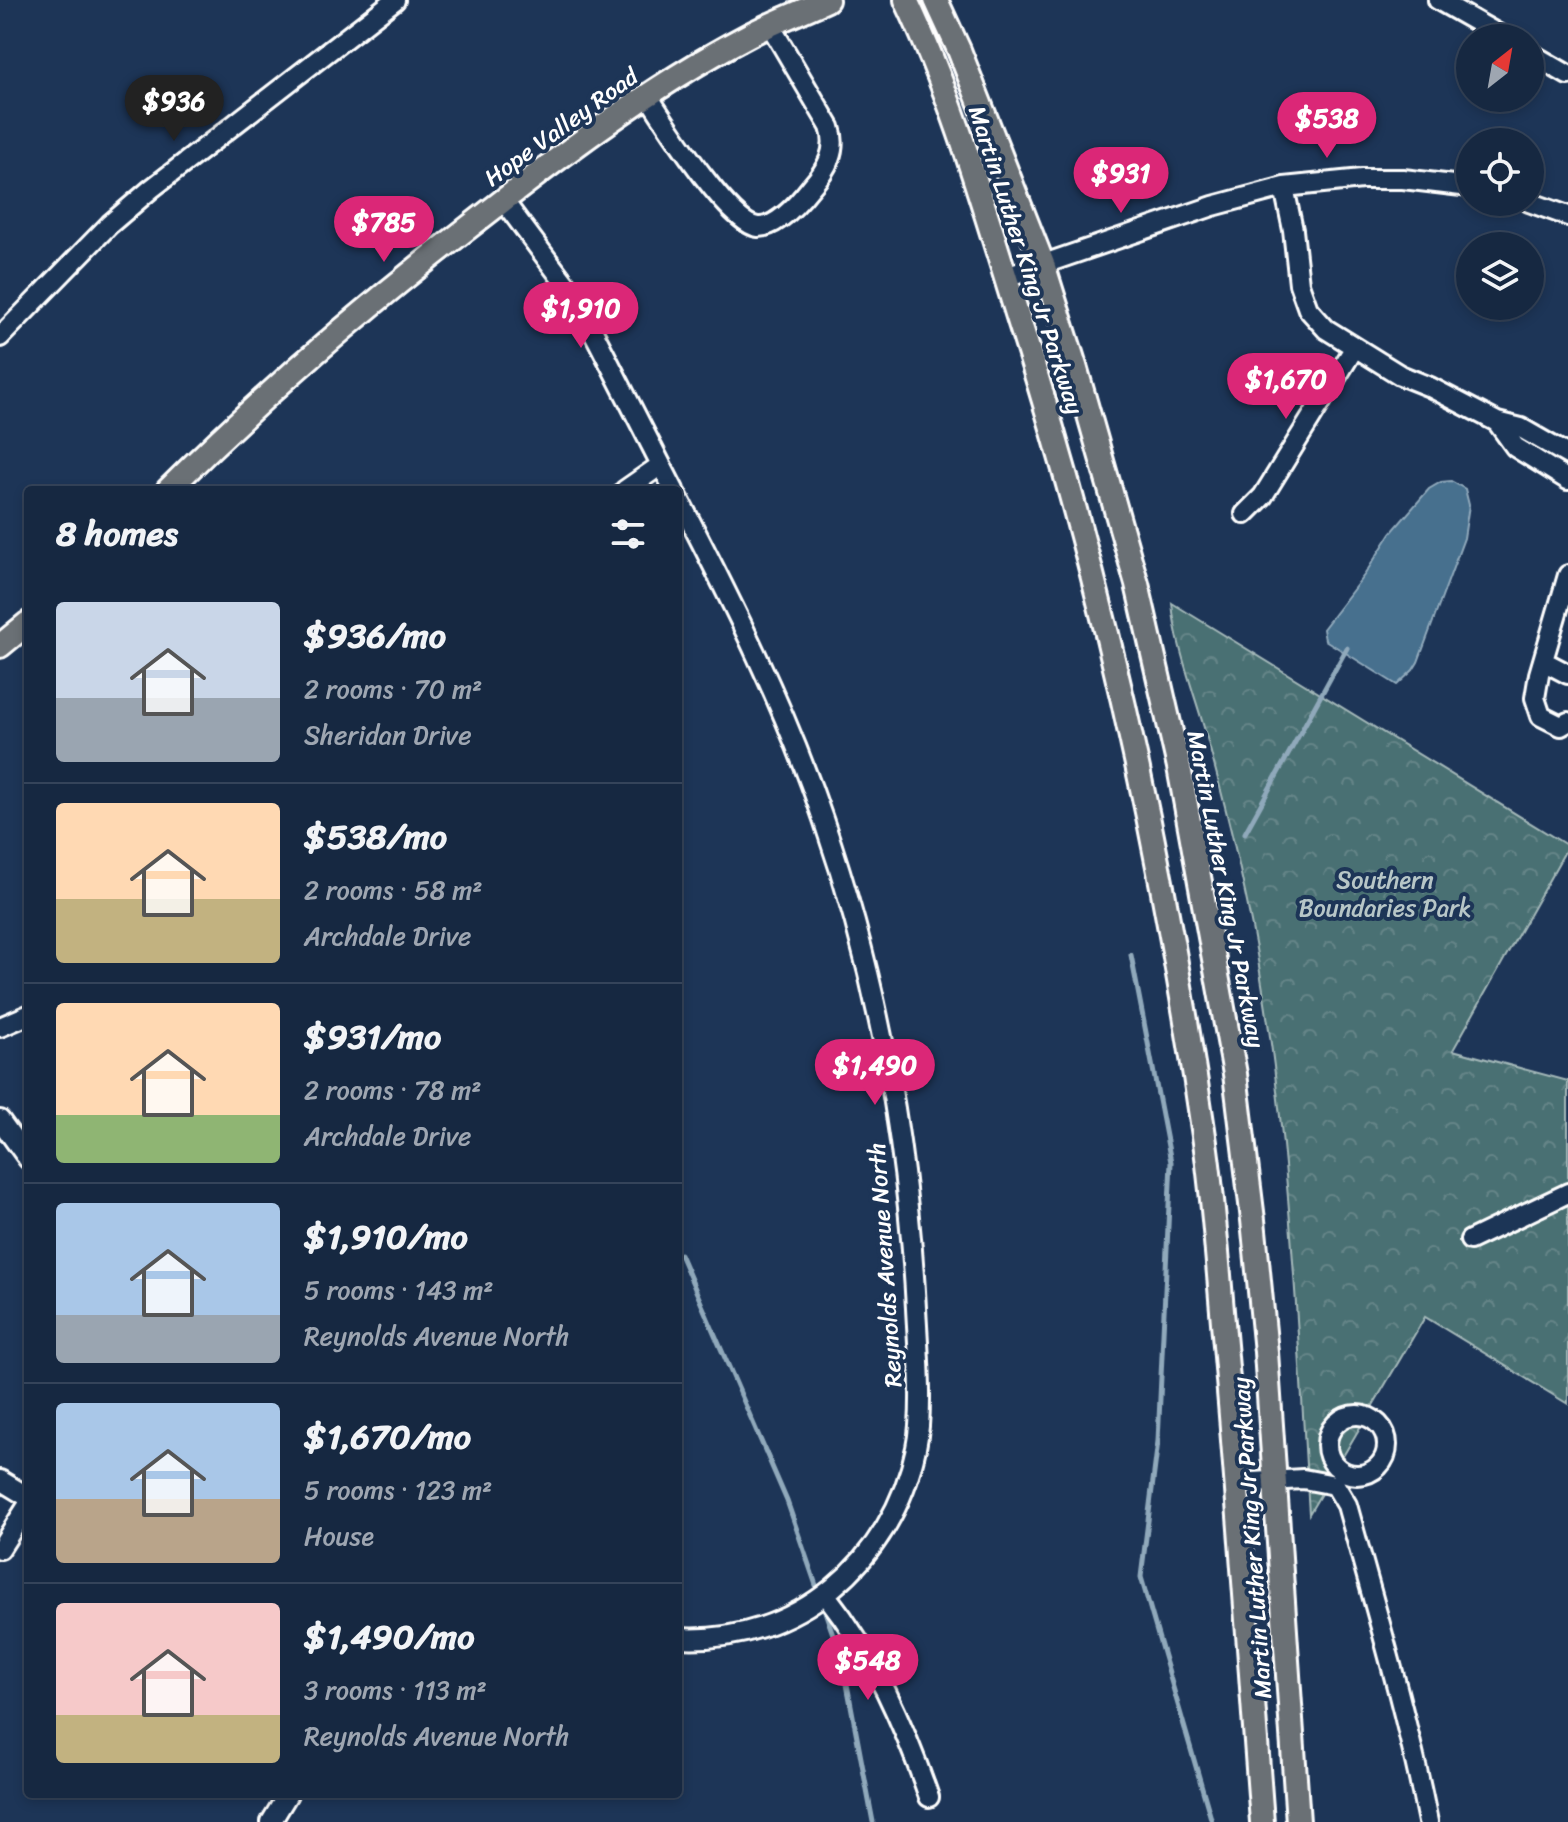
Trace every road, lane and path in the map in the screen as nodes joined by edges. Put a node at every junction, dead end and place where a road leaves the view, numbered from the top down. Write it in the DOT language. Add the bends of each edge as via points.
graph roads {
  1 [pos="395,0"];
  2 [pos="827,0"];
  3 [pos="906,0"];
  4 [pos="936,0"];
  5 [pos="1438,0"];
  6 [pos="1480,24"];
  7 [pos="770,25"];
  8 [pos="1544,61"];
  9 [pos="1568,75"];
  10 [pos="648,96"];
  11 [pos="1456,185"];
  12 [pos="1284,187"];
  13 [pos="503,200"];
  14 [pos="1544,207"];
  15 [pos="1568,216"];
  16 [pos="1043,264"];
  17 [pos="1006,277"];
  18 [pos="0,337"];
  19 [pos="1355,347"];
  20 [pos="1497,422"];
  21 [pos="1568,455"];
  22 [pos="661,465"];
  23 [pos="1568,480"];
  24 [pos="172,486"];
  25 [pos="631,486"];
  26 [pos="672,486"];
  27 [pos="682,505"];
  28 [pos="1245,514"];
  29 [pos="1568,575"];
  30 [pos="24,626"];
  31 [pos="0,646"];
  32 [pos="1543,661"];
  33 [pos="1568,674"];
  34 [pos="1568,722"];
  35 [pos="24,1017"];
  36 [pos="0,1027"];
  37 [pos="0,1120"];
  38 [pos="24,1153"];
  39 [pos="1568,1193"];
  40 [pos="1470,1240"];
  41 [pos="0,1480"];
  42 [pos="1275,1480"];
  43 [pos="1237,1483"];
  44 [pos="24,1495"];
  45 [pos="24,1511"];
  46 [pos="0,1549"];
  47 [pos="826,1595"];
  48 [pos="682,1638"];
  49 [pos="929,1797"];
  50 [pos="286,1798"];
  51 [pos="271,1822"];
  52 [pos="1262,1822"];
  53 [pos="1298,1822"];
  54 [pos="1428,1822"];
  1 -- 18 [label="street" via="151,189"];
  2 -- 7 [label="main road, Hope Valley Road"];
  3 -- 17 [label="main road, Martin Luther King Jr Parkway" via="947,96"];
  4 -- 16 [label="main road, Martin Luther King Jr Parkway"];
  5 -- 6 [label="street"];
  7 -- 10 [label="main road, Hope Valley Road"];
  7 -- 10 [label="street" via="835,141 812,187 773,224 749,224 721,199"];
  8 -- 9 [label="street"];
  10 -- 13 [label="main road, Hope Valley Road"];
  11 -- 12 [label="street" via="1362,179"];
  12 -- 16 [label="street"];
  12 -- 19 [label="street" via="1299,284 1308,309 1326,329"];
  13 -- 22 [label="street" via="576,298"];
  13 -- 24 [label="main road, Hope Valley Road" via="272,388"];
  14 -- 15 [label="street"];
  16 -- 17 [label="street"];
  16 -- 42 [label="main road, Martin Luther King Jr Parkway" via="1137,584 1179,767 1235,1074"];
  17 -- 43 [label="main road, Martin Luther King Jr Parkway" via="1088,551 1152,826 1206,1151"];
  19 -- 20 [label="street"];
  19 -- 28 [label="street" via="1263,496"];
  20 -- 21 [label="street" via="1521,428"];
  20 -- 23 [label="street" via="1515,447"];
  22 -- 25 [label="street"];
  22 -- 26 [label="street"];
  27 -- 47 [label="street, Reynolds Avenue North" via="751,640 823,818 872,983 903,1156 919,1356 917,1444 887,1527"];
  29 -- 32 [label="street"];
  30 -- 31 [label="main road"];
  32 -- 33 [label="street"];
  32 -- 34 [label="street" via="1535,698 1541,716 1561,726"];
  35 -- 36 [label="street"];
  37 -- 38 [label="street"];
  39 -- 40 [label="street"];
  41 -- 44 [label="street"];
  42 -- 43 [label="street"];
  42 -- 53 [label="main road, Martin Luther King Jr Parkway"];
  42 -- 54 [label="street" via="1339,1478"];
  43 -- 52 [label="main road, Martin Luther King Jr Parkway"];
  45 -- 46 [label="street"];
  47 -- 48 [label="street, Reynolds Avenue North" via="754,1629"];
  47 -- 49 [label="street" via="883,1684"];
  50 -- 51 [label="street"];
}
